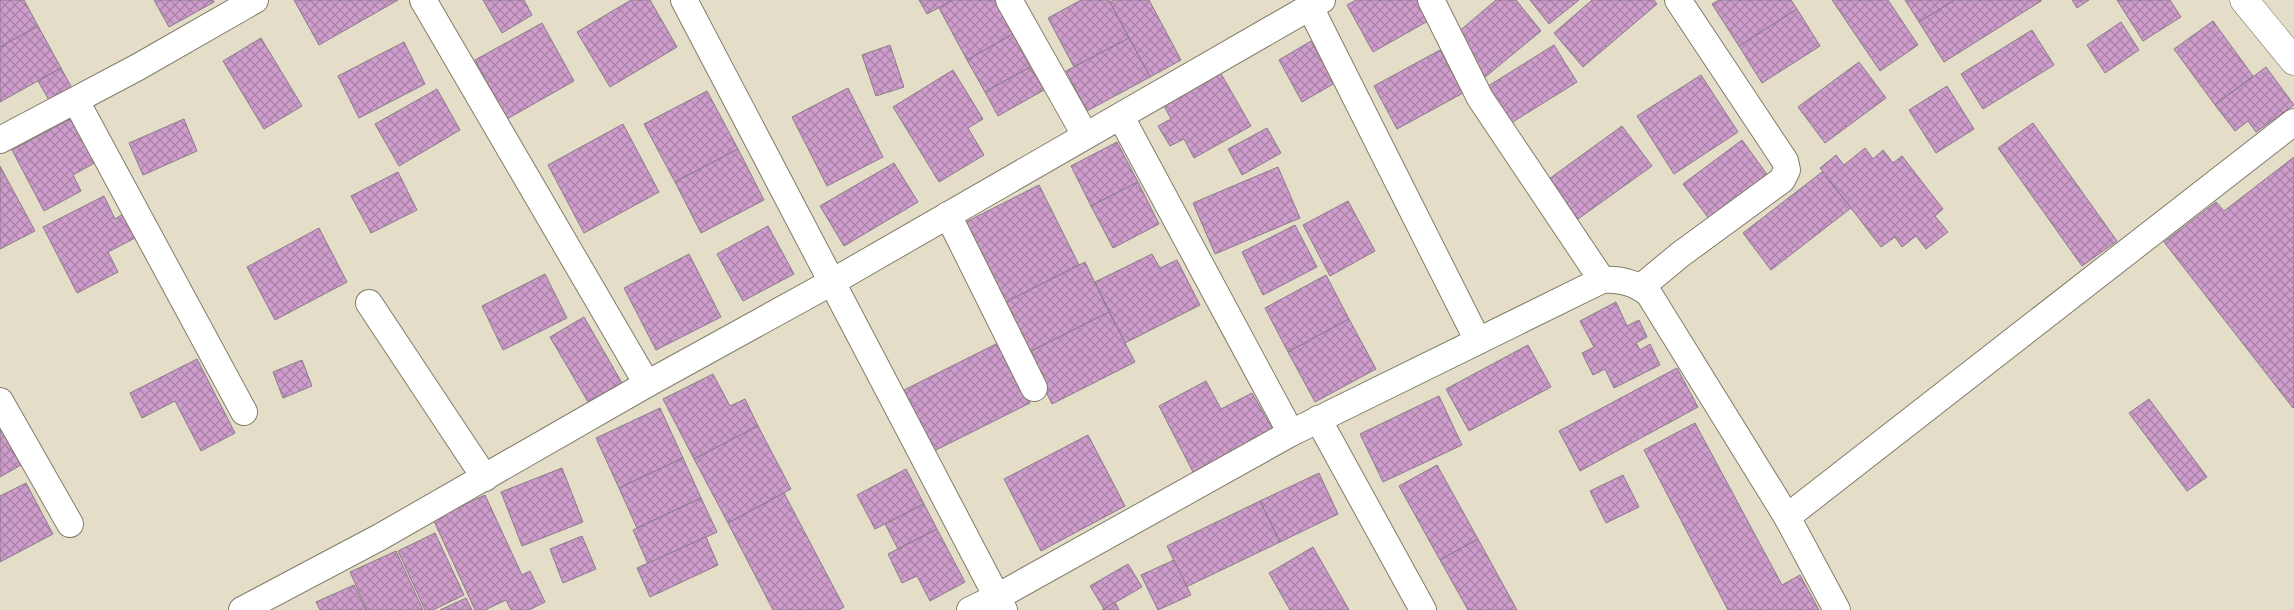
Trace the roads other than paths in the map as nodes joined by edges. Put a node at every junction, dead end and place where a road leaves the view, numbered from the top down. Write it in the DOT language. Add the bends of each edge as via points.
graph roads {
  1 [pos="256,0"];
  2 [pos="423,0"];
  3 [pos="684,0"];
  4 [pos="1009,0"];
  5 [pos="1431,0"];
  6 [pos="1678,0"];
  7 [pos="2244,0"];
  8 [pos="1316,4"];
  9 [pos="2294,61"];
  10 [pos="76,101"];
  11 [pos="1121,117"];
  12 [pos="2294,122"];
  13 [pos="1085,135"];
  14 [pos="0,140"];
  15 [pos="948,215"];
  16 [pos="1602,280"];
  17 [pos="832,282"];
  18 [pos="1641,287"];
  19 [pos="369,303"];
  20 [pos="1478,340"];
  21 [pos="647,384"];
  22 [pos="1034,388"];
  23 [pos="0,401"];
  24 [pos="244,412"];
  25 [pos="1318,419"];
  26 [pos="1290,433"];
  27 [pos="485,478"];
  28 [pos="1787,517"];
  29 [pos="70,524"];
  30 [pos="1000,604"];
  31 [pos="242,610"];
  32 [pos="970,610"];
  33 [pos="1423,610"];
  34 [pos="1837,610"];
  1 -- 10 [label="street"];
  2 -- 21 [label="street"];
  3 -- 17 [label="street"];
  4 -- 13 [label="street"];
  5 -- 16 [label="street" via="1480,98"];
  6 -- 18 [label="street" via="1785,161 1787,170 1782,180"];
  7 -- 9 [label="highway"];
  8 -- 11 [label="street"];
  8 -- 20 [label="street"];
  10 -- 14 [label="street"];
  10 -- 24 [label="street"];
  11 -- 13 [label="street"];
  11 -- 26 [label="street"];
  12 -- 28 [label="street"];
  13 -- 15 [label="street"];
  15 -- 17 [label="street"];
  15 -- 22 [label="street"];
  16 -- 18 [label="street" via="1620,279"];
  16 -- 20 [label="street"];
  17 -- 21 [label="street"];
  17 -- 30 [label="street"];
  18 -- 28 [label="street" via="1649,294"];
  19 -- 27 [label="street"];
  20 -- 25 [label="street"];
  21 -- 27 [label="street"];
  23 -- 29 [label="street"];
  25 -- 26 [label="street"];
  25 -- 33 [label="street"];
  26 -- 30 [label="street"];
  27 -- 31 [label="street"];
  28 -- 34 [label="street"];
  30 -- 32 [label="street"];
}
